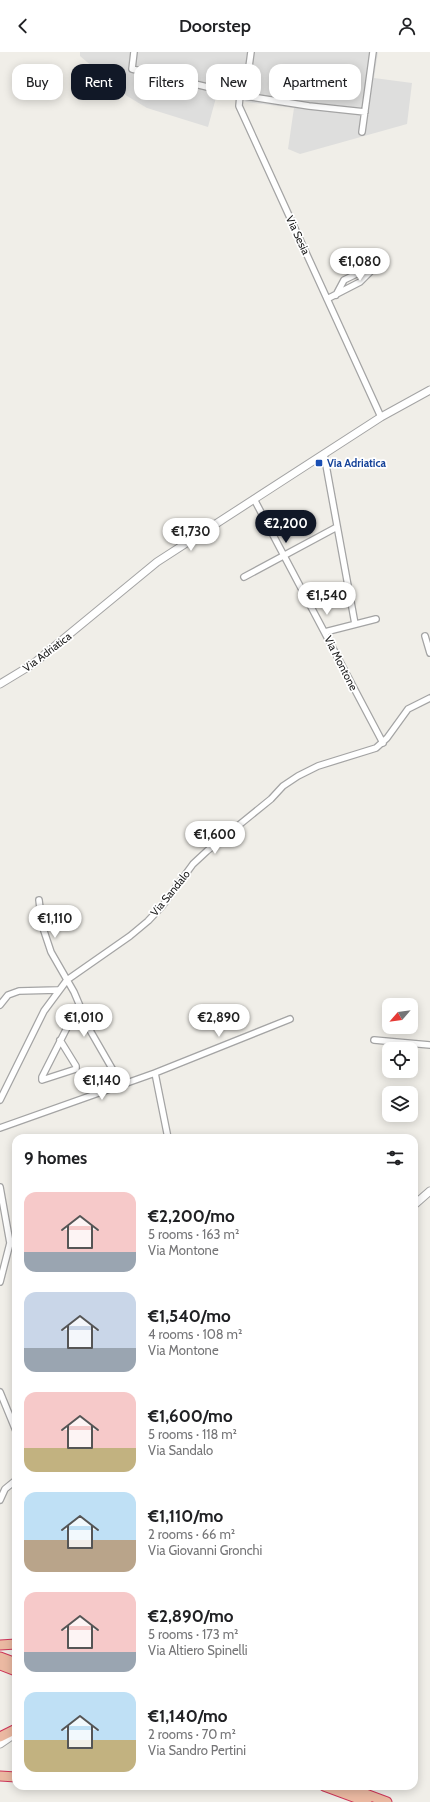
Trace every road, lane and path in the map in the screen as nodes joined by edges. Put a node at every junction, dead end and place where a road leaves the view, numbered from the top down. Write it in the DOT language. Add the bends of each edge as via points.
graph roads {
  1 [pos="134,52"];
  2 [pos="251,52"];
  3 [pos="373,52"];
  4 [pos="249,64"];
  5 [pos="206,87"];
  6 [pos="261,99"];
  7 [pos="241,100"];
  8 [pos="365,112"];
  9 [pos="362,132"];
  10 [pos="336,295"];
  11 [pos="327,299"];
  12 [pos="430,390"];
  13 [pos="381,417"];
  14 [pos="324,454"];
  15 [pos="254,499"];
  16 [pos="337,527"];
  17 [pos="284,555"];
  18 [pos="244,576"];
  19 [pos="376,619"];
  20 [pos="354,624"];
  21 [pos="325,632"];
  22 [pos="425,636"];
  23 [pos="430,653"];
  24 [pos="0,684"];
  25 [pos="430,698"];
  26 [pos="383,743"];
  27 [pos="39,900"];
  28 [pos="67,980"];
  29 [pos="58,990"];
  30 [pos="79,1004"];
  31 [pos="0,1005"];
  32 [pos="290,1019"];
  33 [pos="60,1040"];
  34 [pos="374,1040"];
  35 [pos="430,1045"];
  36 [pos="155,1073"];
  37 [pos="121,1084"];
  38 [pos="0,1100"];
  39 [pos="0,1128"];
  40 [pos="167,1134"];
  41 [pos="0,1187"];
  42 [pos="430,1191"];
  43 [pos="418,1202"];
  44 [pos="0,1282"];
  45 [pos="0,1392"];
  46 [pos="12,1421"];
  47 [pos="12,1483"];
  48 [pos="0,1500"];
  49 [pos="12,1644"];
  50 [pos="0,1645"];
  51 [pos="0,1657"];
  52 [pos="12,1662"];
  53 [pos="0,1665"];
  54 [pos="0,1670"];
  55 [pos="12,1670"];
  56 [pos="12,1674"];
  57 [pos="12,1731"];
  58 [pos="12,1736"];
  59 [pos="0,1737"];
  60 [pos="0,1744"];
  61 [pos="0,1776"];
  62 [pos="12,1778"];
  63 [pos="334,1790"];
  64 [pos="355,1790"];
  65 [pos="366,1802"];
  66 [pos="387,1802"];
  1 -- 5 [label="street" via="132,69"];
  2 -- 4 [label="street, Via Sesia"];
  3 -- 8 [label="street"];
  6 -- 8 [label="street"];
  7 -- 11 [label="street, Via Sesia" via="239,106"];
  8 -- 9 [label="street"];
  10 -- 10 [label="street" via="344,280 379,263 360,282"];
  10 -- 11 [label="street"];
  11 -- 13 [label="street, Via Sesia"];
  12 -- 13 [label="street, Via Adriatica"];
  13 -- 14 [label="street, Via Adriatica"];
  14 -- 15 [label="street, Via Adriatica"];
  14 -- 16 [label="street"];
  15 -- 17 [label="street, Via Montone"];
  15 -- 24 [label="street, Via Adriatica" via="157,562 33,664"];
  16 -- 17 [label="street"];
  16 -- 20 [label="street"];
  17 -- 18 [label="street"];
  17 -- 21 [label="street, Via Montone"];
  19 -- 20 [label="street"];
  20 -- 21 [label="street"];
  21 -- 26 [label="street, Via Montone"];
  22 -- 23 [label="street"];
  25 -- 26 [label="street, Via Sandalo" via="408,709"];
  26 -- 28 [label="street, Via Sandalo" via="368,751 306,771 283,786 193,864 148,921"];
  27 -- 28 [label="street" via="39,913 47,944"];
  28 -- 29 [label="street, Via Sandalo"];
  28 -- 30 [label="street"];
  29 -- 31 [label="street" via="19,991 8,995"];
  29 -- 38 [label="street, Via Sandalo" via="32,1034"];
  30 -- 33 [label="street"];
  30 -- 37 [label="street" via="91,1032"];
  32 -- 36 [label="street"];
  33 -- 33 [label="street" via="42,1077 42,1080 76,1069"];
  34 -- 35 [label="street"];
  36 -- 37 [label="street"];
  36 -- 40 [label="street"];
  37 -- 39 [label="street"];
  41 -- 44 [label="street" via="10,1243"];
  42 -- 43 [label="street"];
  45 -- 46 [label="street"];
  47 -- 48 [label="street" via="4,1489"];
  49 -- 50 [label="highway"];
  51 -- 52 [label="highway"];
  53 -- 55 [label="highway"];
  54 -- 56 [label="highway"];
  57 -- 59 [label="highway"];
  58 -- 60 [label="street"];
  61 -- 62 [label="highway"];
  63 -- 65 [label="highway"];
  64 -- 66 [label="highway"];
}
